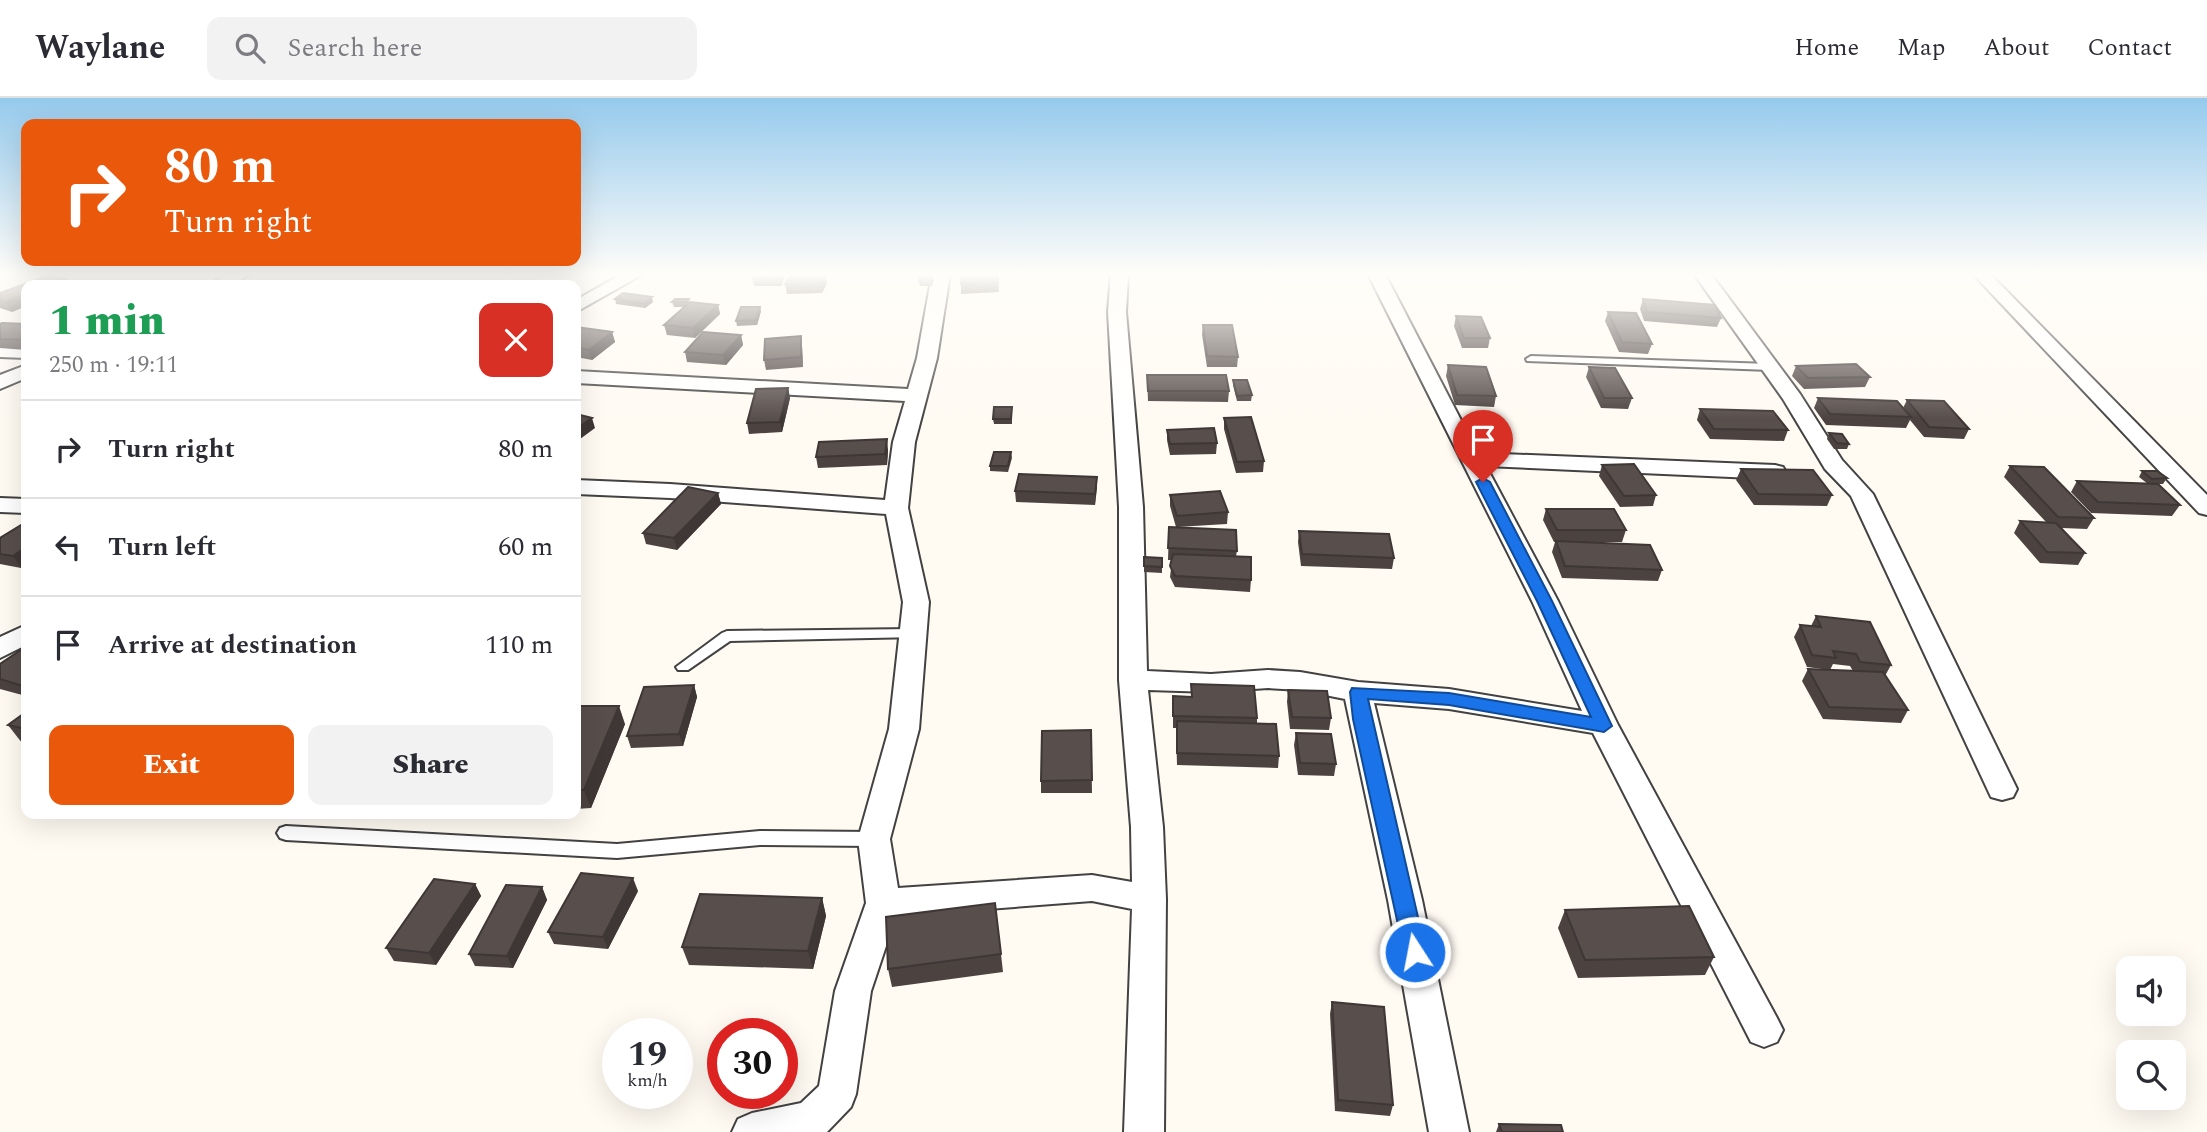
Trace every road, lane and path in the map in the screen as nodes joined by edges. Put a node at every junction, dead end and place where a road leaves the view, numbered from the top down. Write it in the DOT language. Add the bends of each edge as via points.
graph roads {
  1 [pos="933,322"];
  2 [pos="1118,322"];
  3 [pos="1401,322"];
  4 [pos="1737,322"];
  5 [pos="2029,322"];
  6 [pos="0,351"];
  7 [pos="21,352"];
  8 [pos="1531,359"];
  9 [pos="1770,367"];
  10 [pos="21,373"];
  11 [pos="581,377"];
  12 [pos="0,383"];
  13 [pos="916,394"];
  14 [pos="1470,459"];
  15 [pos="1846,476"];
  16 [pos="581,487"];
  17 [pos="0,505"];
  18 [pos="21,506"];
  19 [pos="896,508"];
  20 [pos="2207,508"];
  21 [pos="914,634"];
  22 [pos="21,636"];
  23 [pos="0,649"];
  24 [pos="683,667"];
  25 [pos="1133,680"];
  26 [pos="1358,692"];
  27 [pos="1604,726"];
  28 [pos="2002,789"];
  29 [pos="286,833"];
  30 [pos="874,839"];
  31 [pos="1149,899"];
  32 [pos="883,903"];
  33 [pos="1764,1030"];
  34 [pos="752,1132"];
  35 [pos="1144,1132"];
  36 [pos="1450,1132"];
  1 -- 13 [label="street"];
  2 -- 25 [label="street" via="1130,507"];
  3 -- 14 [label="street"];
  4 -- 9 [label="street"];
  5 -- 20 [label="street"];
  6 -- 7 [label="street"];
  8 -- 9 [label="lane"];
  9 -- 15 [label="street" via="1833,464"];
  10 -- 12 [label="street"];
  11 -- 13 [label="street"];
  13 -- 19 [label="street" via="904,442"];
  14 -- 15 [label="street"];
  14 -- 27 [label="street"];
  15 -- 28 [label="street" via="1883,535"];
  16 -- 19 [label="street"];
  17 -- 18 [label="street"];
  19 -- 21 [label="street" via="916,602"];
  21 -- 24 [label="lane" via="727,636"];
  21 -- 30 [label="street" via="904,729"];
  22 -- 23 [label="street"];
  25 -- 26 [label="street" via="1211,683 1279,679"];
  25 -- 31 [label="street"];
  26 -- 27 [label="street" via="1449,699"];
  26 -- 36 [label="street"];
  27 -- 33 [label="street"];
  29 -- 30 [label="lane" via="617,851 760,838"];
  30 -- 32 [label="street"];
  31 -- 32 [label="street" via="1092,888"];
  31 -- 35 [label="street"];
  32 -- 34 [label="street" via="853,991 837,1094 812,1120"];
}
